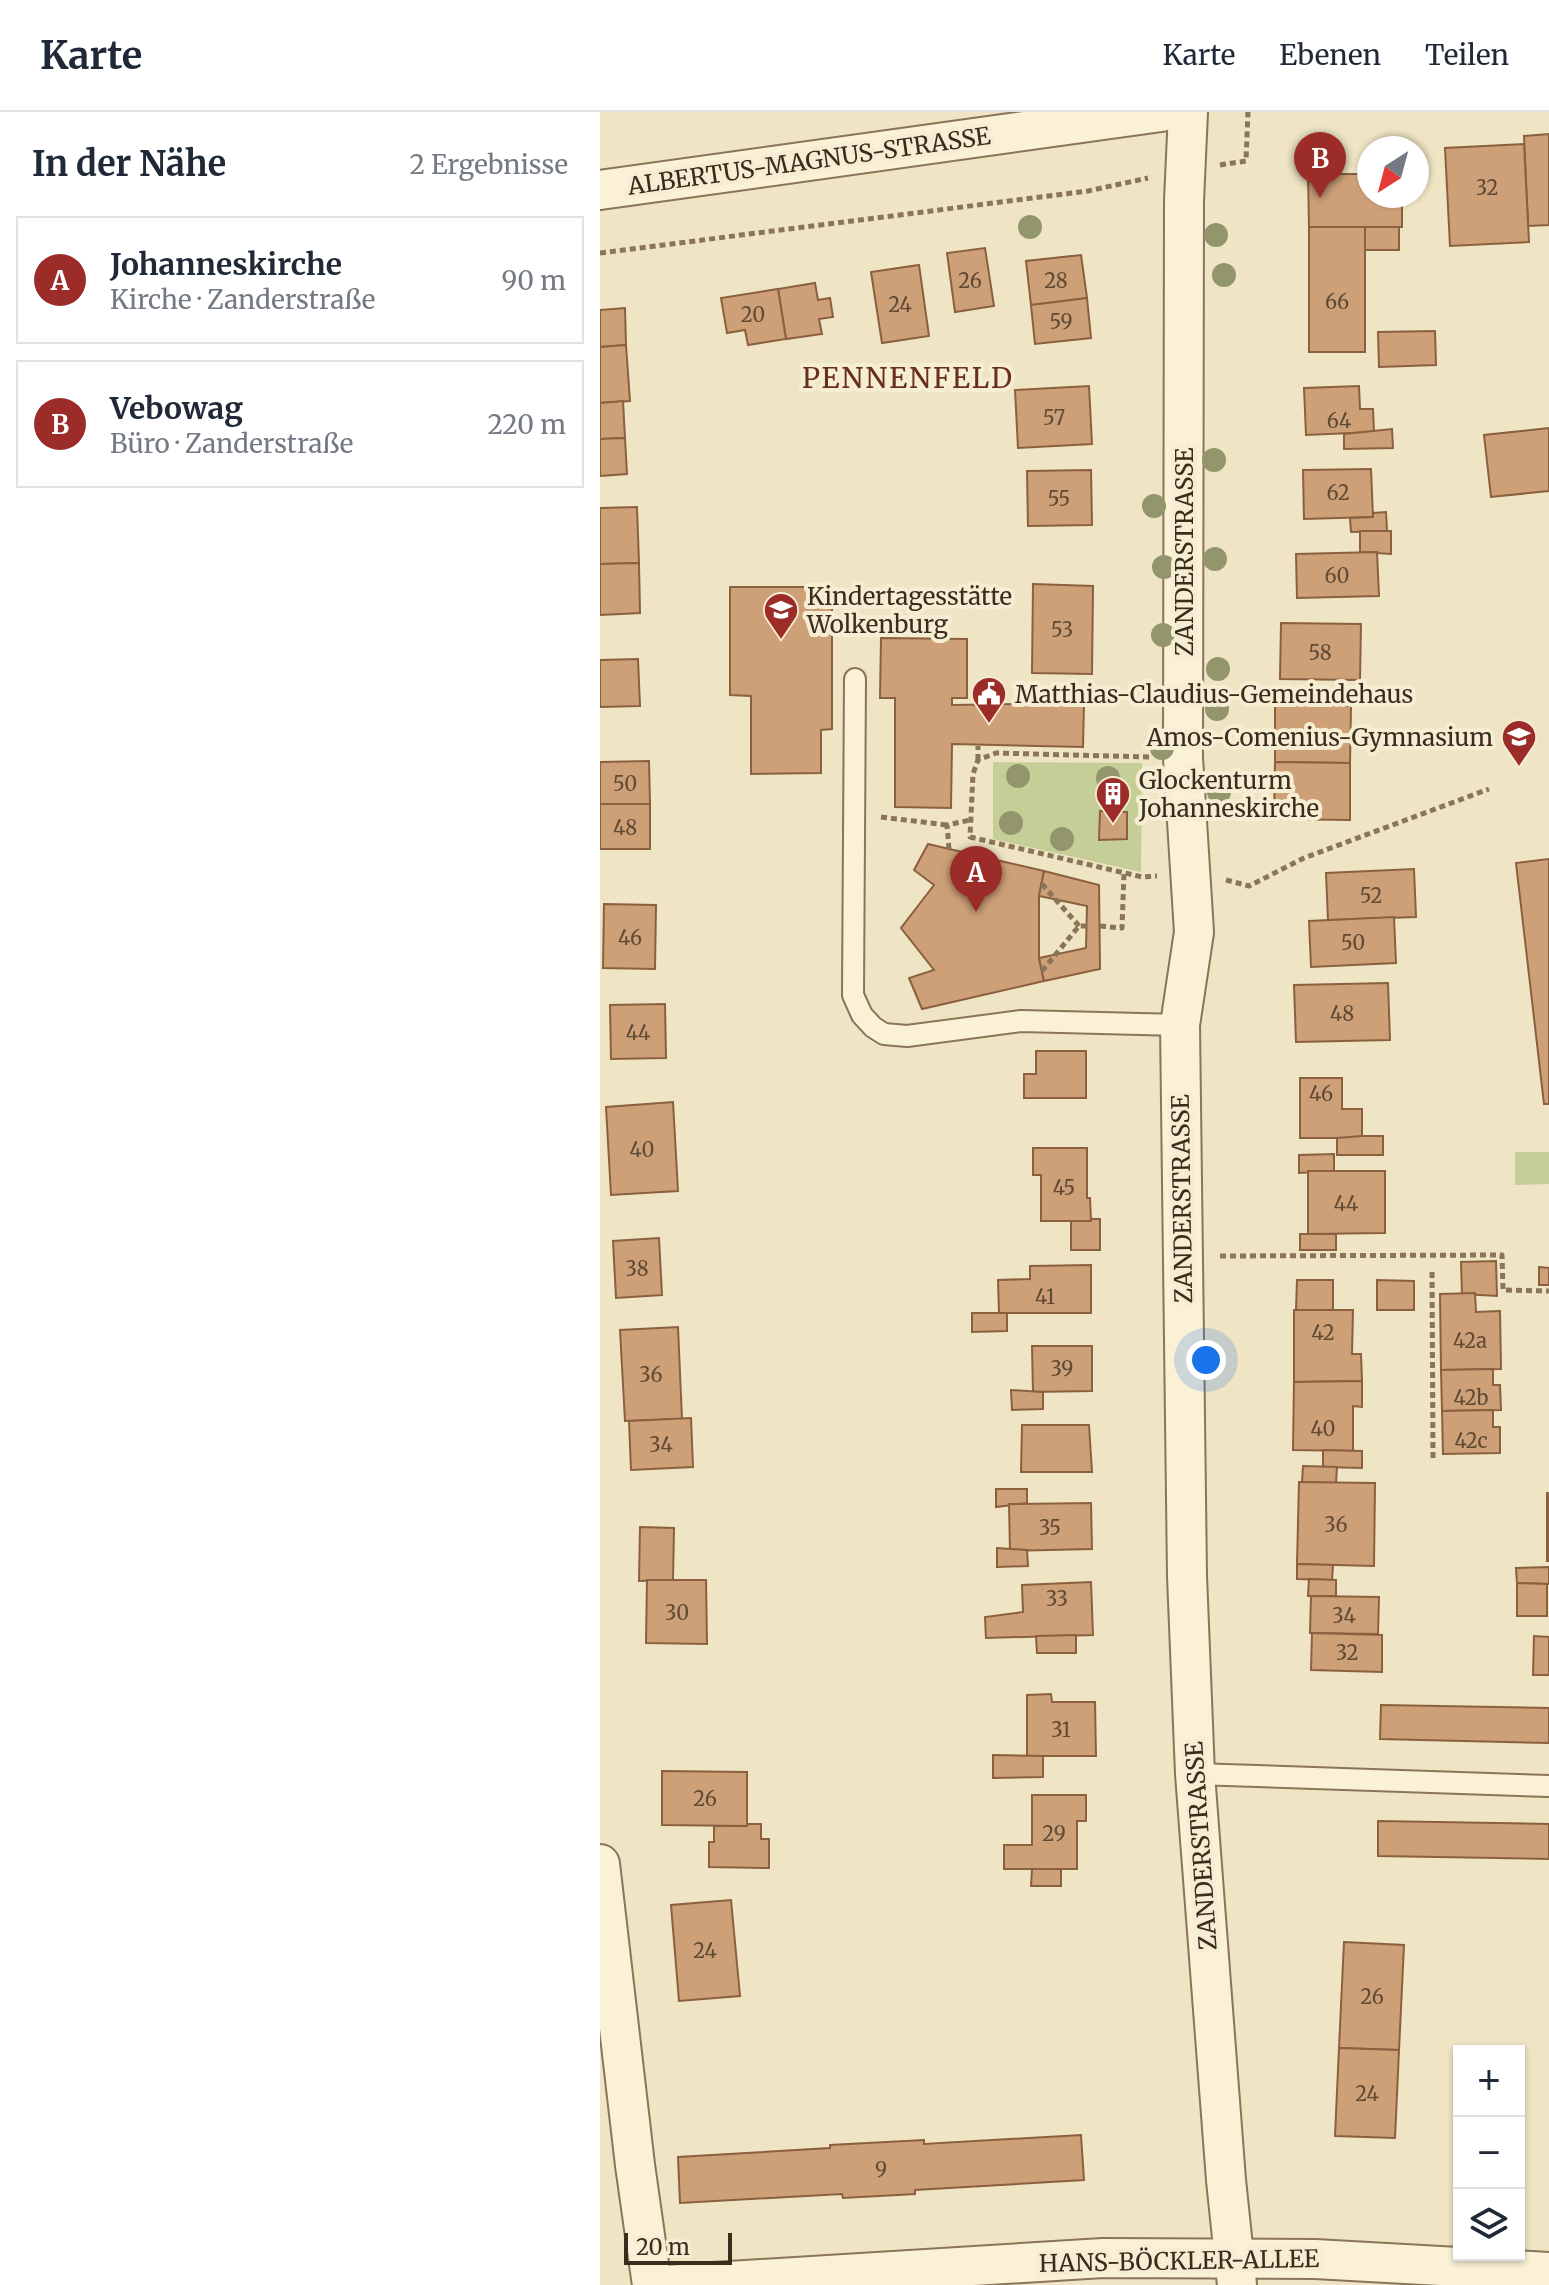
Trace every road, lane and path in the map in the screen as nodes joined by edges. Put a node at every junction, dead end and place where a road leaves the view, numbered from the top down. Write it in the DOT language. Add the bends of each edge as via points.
graph roads {
  1 [pos="1161,112"];
  2 [pos="1188,112"];
  3 [pos="1248,112"];
  4 [pos="1186,170"];
  5 [pos="600,190"];
  6 [pos="600,253"];
  7 [pos="855,679"];
  8 [pos="978,746"];
  9 [pos="1183,758"];
  10 [pos="978,760"];
  11 [pos="1489,789"];
  12 [pos="854,814"];
  13 [pos="970,820"];
  14 [pos="947,825"];
  15 [pos="949,849"];
  16 [pos="1192,872"];
  17 [pos="1124,873"];
  18 [pos="1042,884"];
  19 [pos="1079,926"];
  20 [pos="1087,926"];
  21 [pos="1100,926"];
  22 [pos="1042,971"];
  23 [pos="1180,1025"];
  24 [pos="1183,1256"];
  25 [pos="1432,1272"];
  26 [pos="1549,1291"];
  27 [pos="1433,1460"];
  28 [pos="1195,1774"];
  29 [pos="1549,1786"];
  30 [pos="600,1864"];
  31 [pos="1235,2271"];
  32 [pos="1549,2272"];
  33 [pos="652,2285"];
  34 [pos="665,2285"];
  1 -- 5 [label="street, ALBERTUS-MAGNUS-STRASSE"];
  2 -- 4 [label="street, ZANDERSTRASSE"];
  3 -- 4 [label="path" via="1246,161"];
  4 -- 6 [label="path" via="1088,191"];
  4 -- 9 [label="street, ZANDERSTRASSE"];
  7 -- 12 [label="lane"];
  8 -- 10 [label="path"];
  9 -- 10 [label="path" via="996,753"];
  9 -- 16 [label="street, ZANDERSTRASSE"];
  10 -- 13 [label="path"];
  11 -- 16 [label="path" via="1304,858 1249,886"];
  12 -- 14 [label="path"];
  12 -- 23 [label="lane" via="853,995 862,1015 884,1034 907,1036 1021,1021"];
  13 -- 14 [label="path"];
  13 -- 17 [label="path" via="970,837"];
  14 -- 15 [label="path"];
  16 -- 17 [label="path" via="1142,877"];
  16 -- 23 [label="street, ZANDERSTRASSE" via="1194,932"];
  17 -- 21 [label="path" via="1122,928"];
  18 -- 19 [label="path"];
  19 -- 20 [label="path"];
  19 -- 22 [label="path"];
  23 -- 24 [label="street, ZANDERSTRASSE"];
  24 -- 26 [label="path" via="1502,1255 1503,1290"];
  24 -- 28 [label="street, ZANDERSTRASSE"];
  25 -- 27 [label="path"];
  28 -- 29 [label="lane"];
  28 -- 31 [label="street, ZANDERSTRASSE"];
  30 -- 33 [label="street"];
  31 -- 32 [label="street, HANS-BÖCKLER-ALLEE" via="1315,2259"];
  31 -- 34 [label="street, HANS-BÖCKLER-ALLEE" via="1103,2258"];
}
